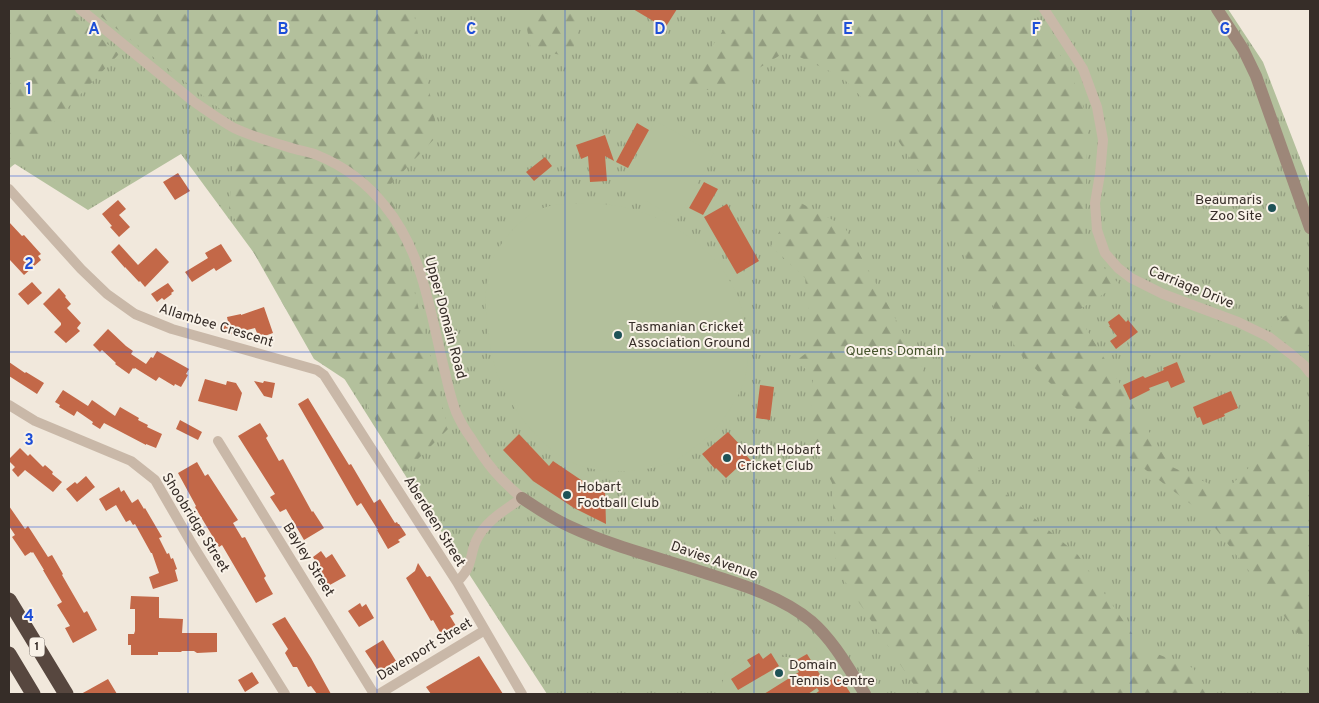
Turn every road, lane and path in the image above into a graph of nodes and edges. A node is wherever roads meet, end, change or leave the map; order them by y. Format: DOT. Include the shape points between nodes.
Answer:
graph roads {
  1 [pos="80,9"];
  2 [pos="1044,9"];
  3 [pos="1217,9"];
  4 [pos="9,189"];
  5 [pos="1310,228"];
  6 [pos="317,370"];
  7 [pos="1310,373"];
  8 [pos="9,405"];
  9 [pos="218,440"];
  10 [pos="522,498"];
  11 [pos="457,582"];
  12 [pos="9,600"];
  13 [pos="485,630"];
  14 [pos="9,654"];
  15 [pos="33,694"];
  16 [pos="66,694"];
  17 [pos="285,694"];
  18 [pos="374,694"];
  19 [pos="379,694"];
  20 [pos="522,694"];
  21 [pos="865,694"];
  1 -- 10 [label="street, Upper Domain Road" via="211,114 234,128 334,163 377,197 399,225 412,251 427,295 456,413 487,464"];
  2 -- 7 [label="street, Carriage Drive" via="1083,68 1097,108 1102,140 1095,203 1097,230 1105,253 1131,278 1269,337"];
  3 -- 5 [label="street" via="1256,76"];
  4 -- 6 [label="street, Allambee Crescent" via="81,270 135,314 172,329"];
  6 -- 11 [label="street, Aberdeen Street" via="329,381"];
  8 -- 17 [label="street, Shoobridge Street" via="35,421 131,461 155,480"];
  9 -- 18 [label="street, Bayley Street"];
  10 -- 11 [label="street" via="486,526 472,549 468,568"];
  10 -- 21 [label="street, Davies Avenue" via="572,528 738,584 799,612 823,633"];
  11 -- 13 [label="street, Aberdeen Street"];
  12 -- 16 [label="highway, 1"];
  13 -- 19 [label="street, Davenport Street"];
  13 -- 20 [label="street, Aberdeen Street"];
  14 -- 15 [label="highway, 1"];
}
